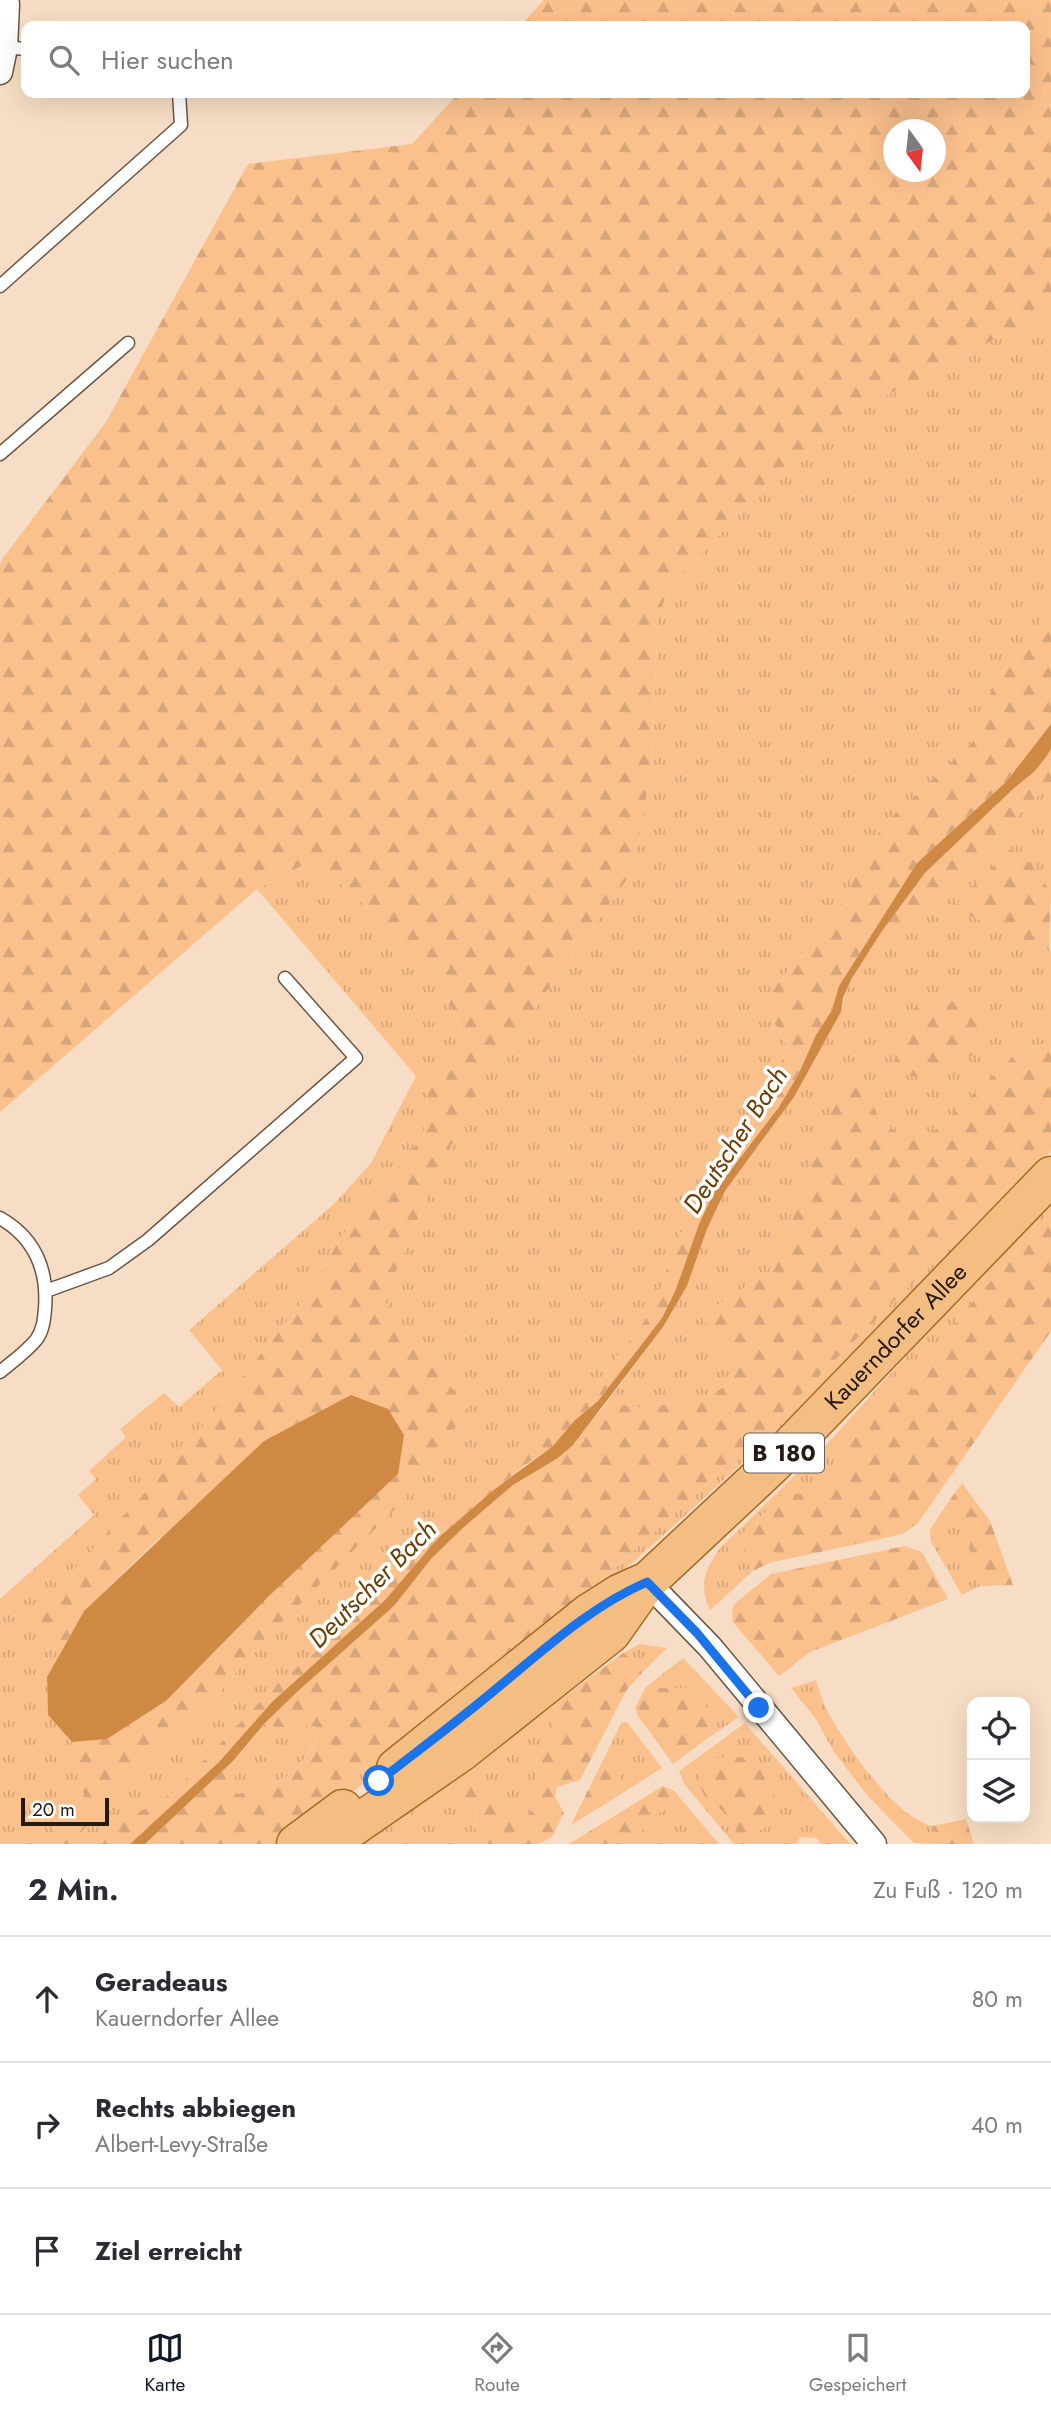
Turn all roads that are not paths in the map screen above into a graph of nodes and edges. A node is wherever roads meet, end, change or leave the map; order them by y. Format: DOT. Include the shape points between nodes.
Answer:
graph roads {
  1 [pos="9,1"];
  2 [pos="8,54"];
  3 [pos="179,98"];
  4 [pos="0,286"];
  5 [pos="128,343"];
  6 [pos="0,454"];
  7 [pos="285,978"];
  8 [pos="1051,1176"];
  9 [pos="0,1219"];
  10 [pos="46,1291"];
  11 [pos="0,1372"];
  12 [pos="647,1582"];
  13 [pos="296,1844"];
  14 [pos="328,1844"];
  15 [pos="874,1844"];
  1 -- 2 [label="street"];
  3 -- 4 [label="lane" via="181,125"];
  5 -- 6 [label="lane"];
  7 -- 10 [label="lane" via="356,1059 148,1240 109,1268"];
  8 -- 12 [label="main road, Kauerndorfer Allee / B 180" via="774,1464"];
  9 -- 10 [label="lane" via="28,1241 43,1268"];
  10 -- 11 [label="lane" via="44,1324 37,1339"];
  12 -- 13 [label="main road, Kauerndorfer Allee / B 180" via="589,1613"];
  12 -- 14 [label="main road, Kauerndorfer Allee / B 180" via="611,1633 592,1649 461,1752"];
  12 -- 15 [label="street" via="710,1647"];
}
